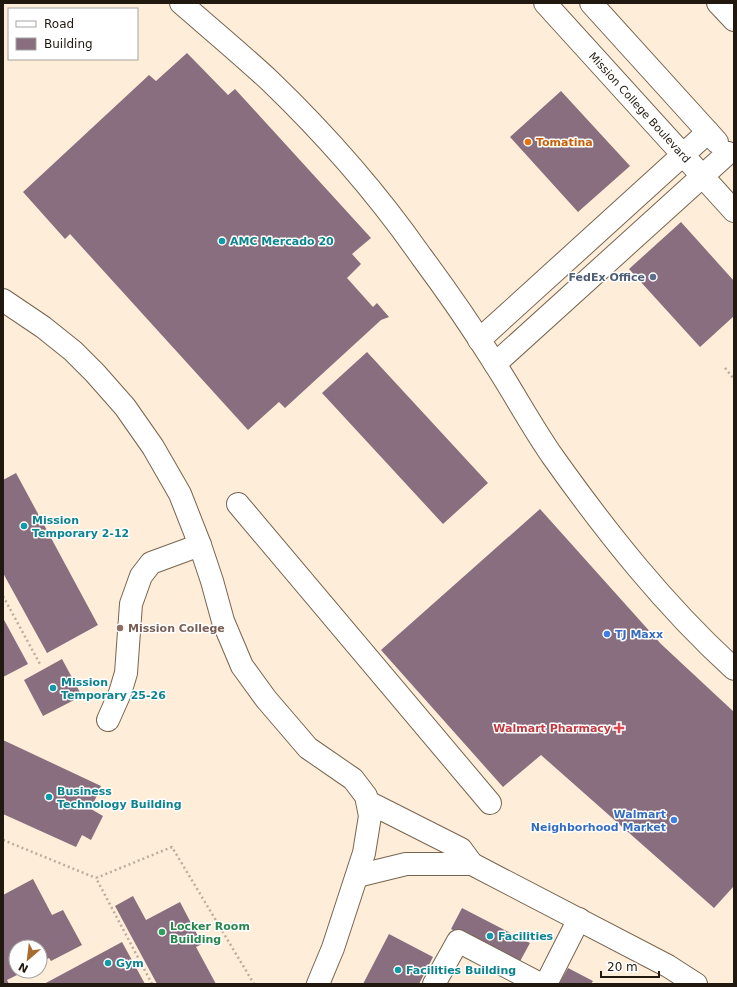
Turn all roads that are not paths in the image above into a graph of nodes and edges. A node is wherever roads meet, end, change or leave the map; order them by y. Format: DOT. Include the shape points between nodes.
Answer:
graph roads {
  1 [pos="181,3"];
  2 [pos="545,3"];
  3 [pos="591,3"];
  4 [pos="718,3"];
  5 [pos="734,20"];
  6 [pos="708,132"];
  7 [pos="683,154"];
  8 [pos="731,157"];
  9 [pos="702,176"];
  10 [pos="734,211"];
  11 [pos="3,300"];
  12 [pos="479,340"];
  13 [pos="496,364"];
  14 [pos="238,504"];
  15 [pos="200,545"];
  16 [pos="734,669"];
  17 [pos="108,720"];
  18 [pos="368,802"];
  19 [pos="490,803"];
  20 [pos="472,864"];
  21 [pos="357,876"];
  22 [pos="579,919"];
  23 [pos="318,984"];
  24 [pos="434,984"];
  25 [pos="540,984"];
  26 [pos="546,984"];
  27 [pos="696,984"];
  1 -- 12 [label="main road" via="269,81 352,168 420,254"];
  2 -- 7 [label="main road, Mission College Boulevard"];
  3 -- 6 [label="main road"];
  4 -- 5 [label="main road"];
  6 -- 7 [label="main road"];
  6 -- 8 [label="main road"];
  7 -- 9 [label="main road, Mission College Boulevard"];
  7 -- 12 [label="main road"];
  8 -- 9 [label="main road"];
  9 -- 10 [label="main road, Mission College Boulevard"];
  9 -- 13 [label="main road"];
  11 -- 15 [label="main road" via="73,351 125,407 180,494"];
  12 -- 13 [label="main road"];
  13 -- 16 [label="main road" via="552,455 616,541 671,606"];
  14 -- 19 [label="main road"];
  15 -- 17 [label="main road" via="151,563 141,576 131,604 126,673"];
  15 -- 18 [label="main road" via="223,621 242,666 308,748 353,778"];
  18 -- 20 [label="main road" via="461,849"];
  18 -- 21 [label="main road" via="370,816"];
  20 -- 21 [label="main road" via="406,864"];
  20 -- 22 [label="main road"];
  21 -- 23 [label="main road"];
  22 -- 26 [label="main road"];
  22 -- 27 [label="main road" via="668,966"];
  24 -- 25 [label="main road" via="458,941"];
}
